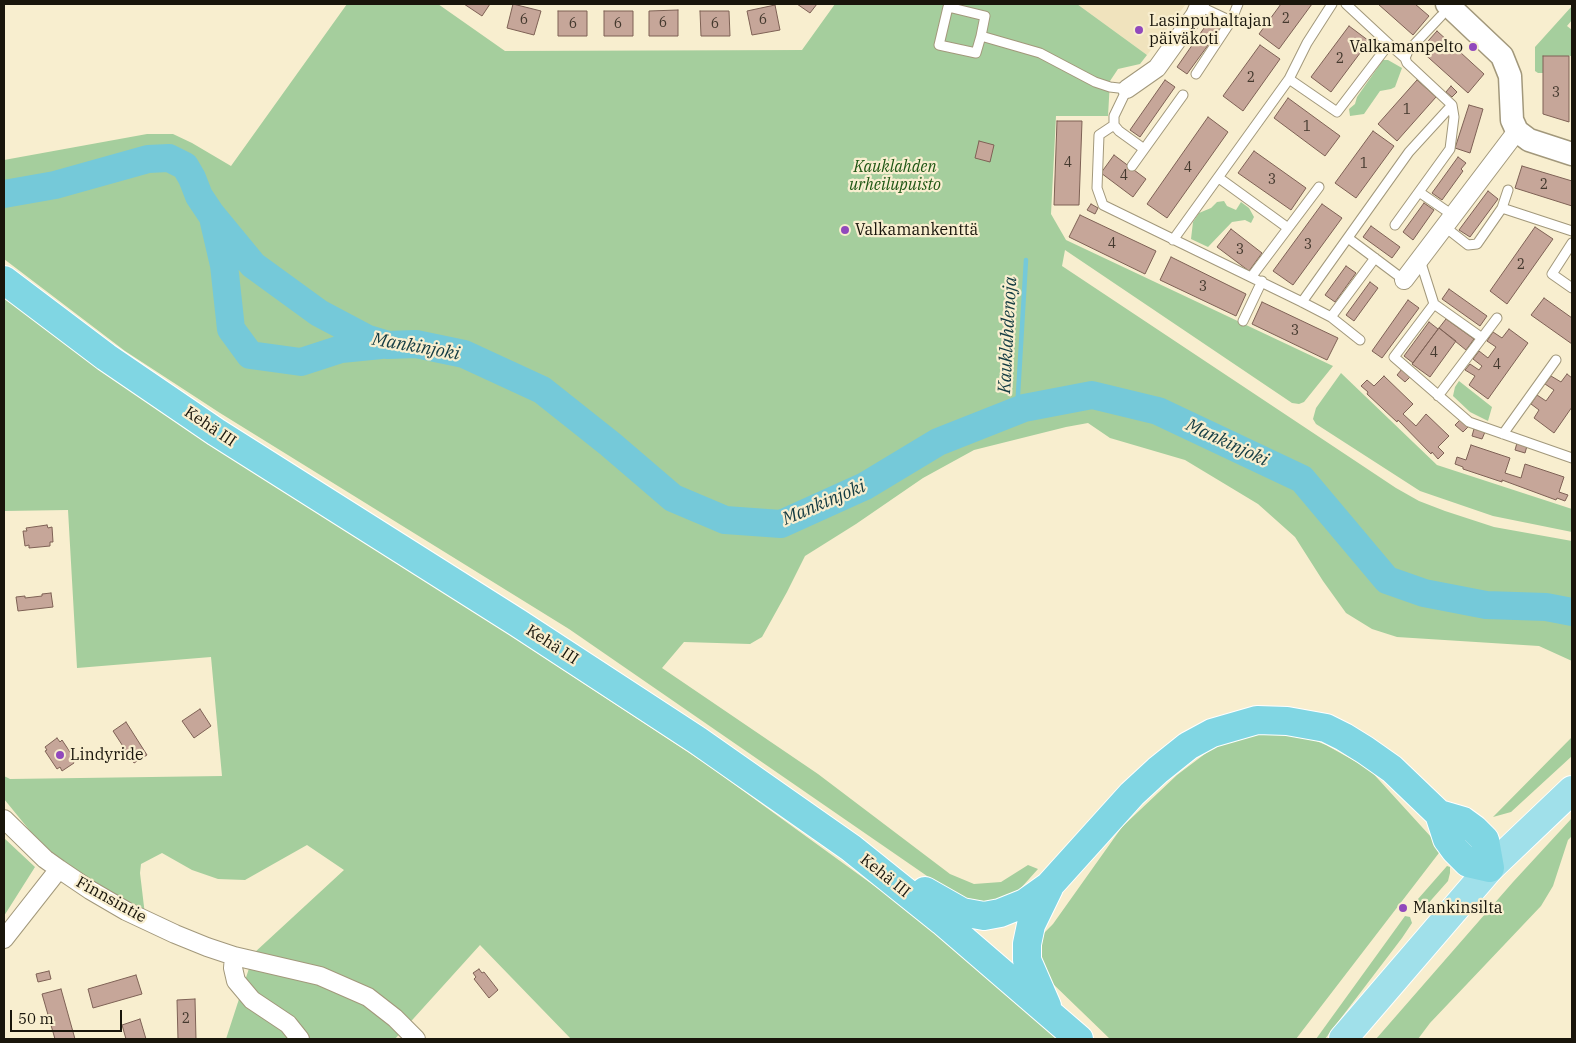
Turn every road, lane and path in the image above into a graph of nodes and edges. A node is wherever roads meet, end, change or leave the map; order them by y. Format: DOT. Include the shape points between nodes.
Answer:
graph roads {
  1 [pos="1238,4"];
  2 [pos="1332,4"];
  3 [pos="1346,4"];
  4 [pos="1200,5"];
  5 [pos="1444,10"];
  6 [pos="1231,21"];
  7 [pos="981,36"];
  8 [pos="1389,44"];
  9 [pos="1405,58"];
  10 [pos="1196,74"];
  11 [pos="1289,79"];
  12 [pos="1127,89"];
  13 [pos="1183,95"];
  14 [pos="1452,105"];
  15 [pos="1114,125"];
  16 [pos="1517,131"];
  17 [pos="1144,149"];
  18 [pos="1572,154"];
  19 [pos="1132,166"];
  20 [pos="1220,178"];
  21 [pos="1319,187"];
  22 [pos="1508,190"];
  23 [pos="1418,192"];
  24 [pos="1502,208"];
  25 [pos="1450,222"];
  26 [pos="1395,225"];
  27 [pos="1288,228"];
  28 [pos="1572,231"];
  29 [pos="1348,238"];
  30 [pos="1173,240"];
  31 [pos="1572,244"];
  32 [pos="1375,258"];
  33 [pos="1420,260"];
  34 [pos="1252,276"];
  35 [pos="4,280"];
  36 [pos="1404,280"];
  37 [pos="1262,281"];
  38 [pos="1572,288"];
  39 [pos="1302,302"];
  40 [pos="1434,304"];
  41 [pos="1331,317"];
  42 [pos="1497,318"];
  43 [pos="1242,321"];
  44 [pos="1482,338"];
  45 [pos="1360,340"];
  46 [pos="1556,360"];
  47 [pos="1438,396"];
  48 [pos="1503,434"];
  49 [pos="1572,458"];
  50 [pos="1572,790"];
  51 [pos="4,819"];
  52 [pos="850,848"];
  53 [pos="1490,868"];
  54 [pos="58,869"];
  55 [pos="1049,886"];
  56 [pos="4,939"];
  57 [pos="234,956"];
  58 [pos="1052,1015"];
  59 [pos="300,1039"];
  60 [pos="416,1039"];
  61 [pos="1079,1039"];
  62 [pos="1342,1039"];
  1 -- 6 [label="lane"];
  2 -- 11 [label="lane"];
  3 -- 8 [label="lane"];
  4 -- 6 [label="lane"];
  4 -- 12 [label="street" via="1157,68"];
  5 -- 9 [label="lane"];
  5 -- 16 [label="street" via="1502,56 1510,76 1512,120"];
  6 -- 10 [label="lane"];
  7 -- 7 [label="lane" via="985,16 948,6 939,44 976,53"];
  7 -- 12 [label="lane" via="1040,52 1095,82"];
  8 -- 9 [label="lane"];
  8 -- 11 [label="lane" via="1337,112"];
  9 -- 14 [label="lane"];
  11 -- 20 [label="lane"];
  12 -- 15 [label="lane" via="1114,116"];
  13 -- 17 [label="lane"];
  14 -- 23 [label="lane" via="1454,117 1450,149"];
  14 -- 29 [label="lane" via="1409,152"];
  15 -- 17 [label="lane"];
  15 -- 30 [label="lane" via="1099,135 1099,198 1103,205"];
  16 -- 18 [label="street" via="1529,140"];
  16 -- 25 [label="street"];
  17 -- 19 [label="lane"];
  20 -- 27 [label="lane"];
  20 -- 30 [label="lane"];
  21 -- 27 [label="lane"];
  22 -- 24 [label="lane"];
  23 -- 25 [label="lane"];
  23 -- 26 [label="lane"];
  24 -- 25 [label="lane" via="1477,244 1468,245"];
  24 -- 28 [label="lane"];
  25 -- 33 [label="street"];
  27 -- 34 [label="lane"];
  29 -- 32 [label="lane"];
  29 -- 39 [label="lane"];
  30 -- 34 [label="lane"];
  31 -- 38 [label="lane" via="1552,274"];
  32 -- 36 [label="lane"];
  32 -- 41 [label="lane"];
  33 -- 36 [label="street"];
  33 -- 40 [label="lane"];
  34 -- 37 [label="lane"];
  35 -- 52 [label="highway, Kehä III" via="106,357 216,432 672,724"];
  37 -- 39 [label="lane"];
  37 -- 43 [label="lane"];
  39 -- 41 [label="lane"];
  40 -- 44 [label="lane"];
  40 -- 47 [label="lane" via="1394,357"];
  41 -- 45 [label="lane"];
  42 -- 44 [label="lane"];
  44 -- 47 [label="lane"];
  46 -- 48 [label="lane"];
  47 -- 48 [label="lane" via="1469,422"];
  48 -- 49 [label="lane"];
  50 -- 53 [label="main road"];
  51 -- 54 [label="street, Finnsintie"];
  52 -- 55 [label="highway" via="962,912 984,916 1000,913 1025,903"];
  52 -- 58 [label="highway, Kehä III"];
  53 -- 55 [label="highway" via="1468,863 1447,839 1439,814 1392,770 1344,737 1306,723 1258,720 1212,733 1188,746 1132,794"];
  53 -- 62 [label="main road"];
  54 -- 56 [label="street"];
  54 -- 57 [label="street, Finnsintie" via="126,911"];
  55 -- 58 [label="highway" via="1031,925 1027,960"];
  57 -- 59 [label="street" via="236,981 252,1000 288,1024"];
  57 -- 60 [label="street, Finnsintie" via="320,976 368,997 396,1018"];
  58 -- 61 [label="highway, Kehä III"];
}
